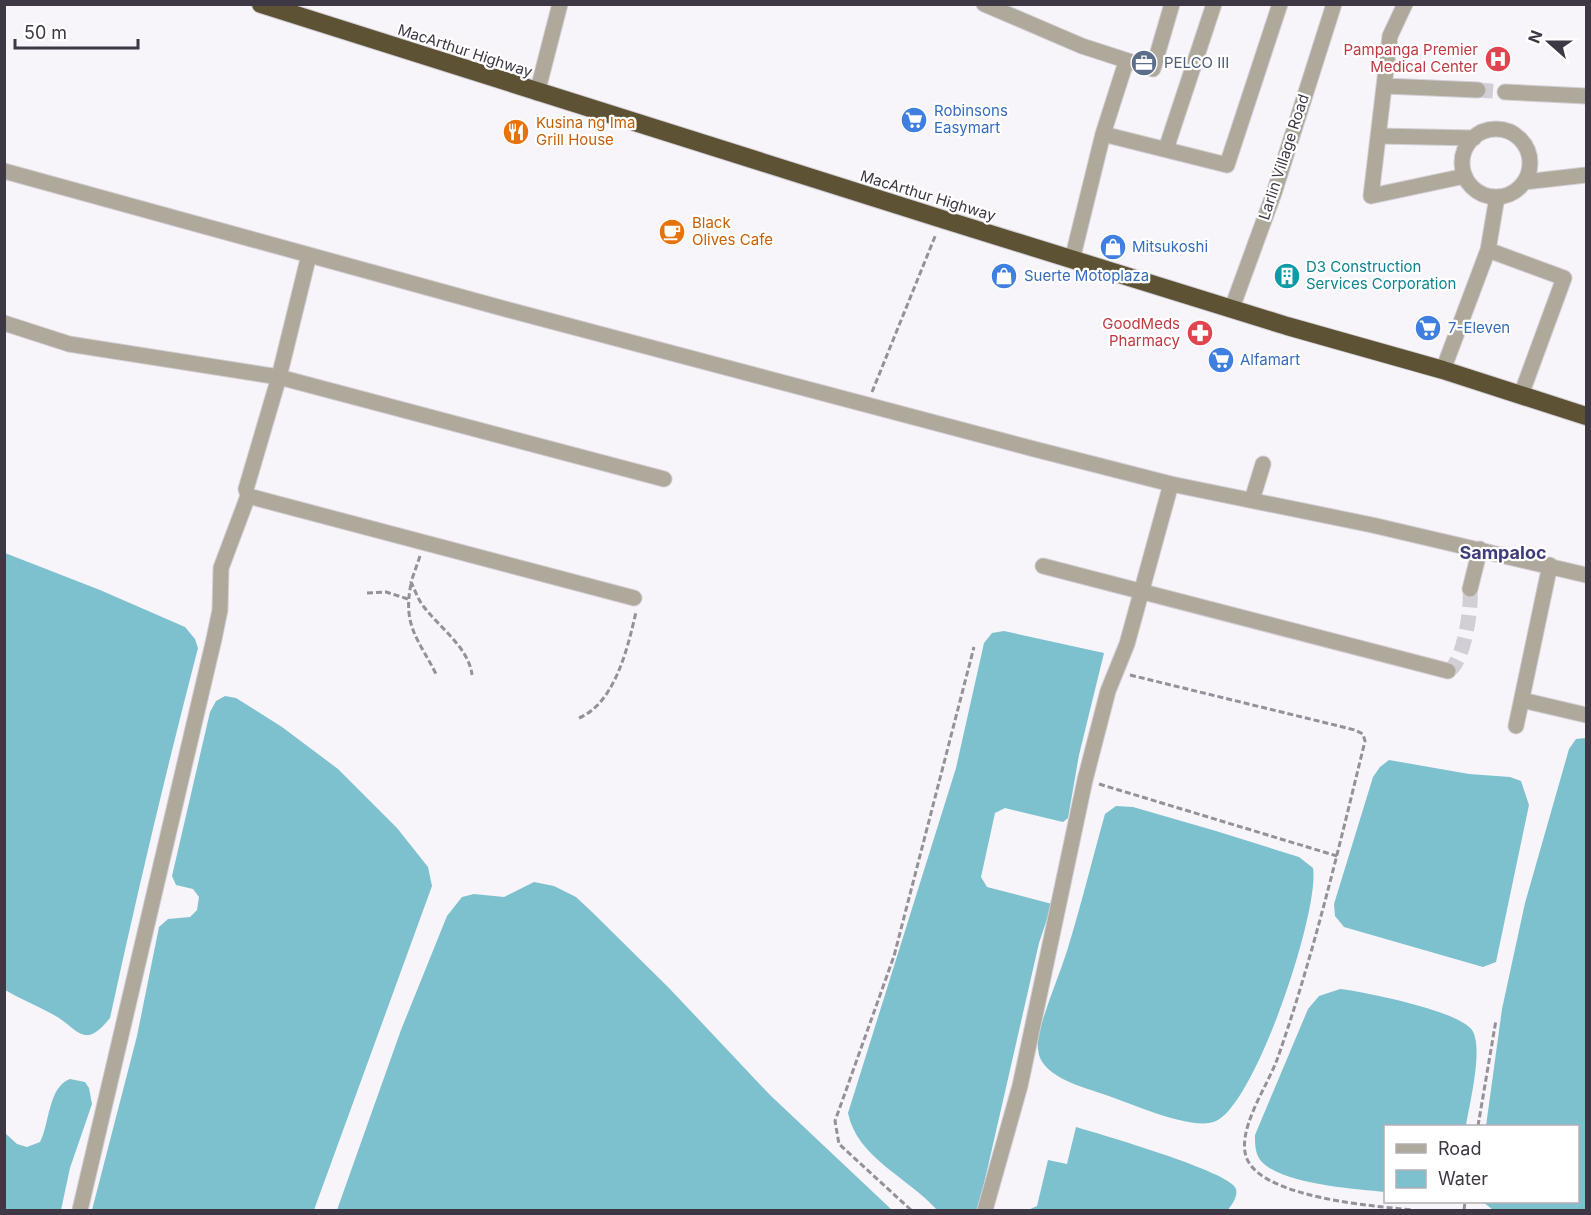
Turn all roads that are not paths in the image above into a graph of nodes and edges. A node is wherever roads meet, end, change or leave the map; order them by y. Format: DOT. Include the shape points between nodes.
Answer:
graph roads {
  1 [pos="261,4"];
  2 [pos="560,4"];
  3 [pos="984,4"];
  4 [pos="1172,4"];
  5 [pos="1214,4"];
  6 [pos="1281,4"];
  7 [pos="1334,4"];
  8 [pos="1405,4"];
  9 [pos="282,8"];
  10 [pos="307,11"];
  11 [pos="1126,62"];
  12 [pos="1385,86"];
  13 [pos="1478,90"];
  14 [pos="1505,92"];
  15 [pos="537,93"];
  16 [pos="1587,96"];
  17 [pos="1103,134"];
  18 [pos="1378,136"];
  19 [pos="1474,138"];
  20 [pos="1166,149"];
  21 [pos="4,171"];
  22 [pos="1584,172"];
  23 [pos="1465,176"];
  24 [pos="1524,182"];
  25 [pos="1497,197"];
  26 [pos="1488,250"];
  27 [pos="309,255"];
  28 [pos="1072,260"];
  29 [pos="1232,308"];
  30 [pos="4,323"];
  31 [pos="1443,370"];
  32 [pos="279,377"];
  33 [pos="1521,395"];
  34 [pos="1587,416"];
  35 [pos="1263,464"];
  36 [pos="664,479"];
  37 [pos="1172,484"];
  38 [pos="248,496"];
  39 [pos="1252,500"];
  40 [pos="1480,549"];
  41 [pos="1550,565"];
  42 [pos="1043,566"];
  43 [pos="1587,575"];
  44 [pos="1470,589"];
  45 [pos="1141,592"];
  46 [pos="634,598"];
  47 [pos="1446,671"];
  48 [pos="1522,700"];
  49 [pos="1587,715"];
  50 [pos="1516,726"];
  51 [pos="80,1210"];
  52 [pos="985,1210"];
  1 -- 9 [label="highway, MacArthur Highway"];
  2 -- 15 [label="street"];
  3 -- 11 [label="street"];
  4 -- 11 [label="street" via="1153,69"];
  5 -- 20 [label="street"];
  6 -- 20 [label="street" via="1227,165"];
  7 -- 29 [label="street, Larlin Village Road" via="1274,193"];
  8 -- 12 [label="street" via="1390,36"];
  9 -- 10 [label="highway, MacArthur Highway"];
  10 -- 15 [label="highway, MacArthur Highway"];
  11 -- 17 [label="street"];
  12 -- 13 [label="street"];
  12 -- 18 [label="street"];
  14 -- 16 [label="street"];
  15 -- 28 [label="highway, MacArthur Highway"];
  17 -- 20 [label="street"];
  17 -- 28 [label="street"];
  18 -- 19 [label="street"];
  18 -- 23 [label="street" via="1371,196"];
  19 -- 23 [label="street" via="1462,160"];
  19 -- 24 [label="street" via="1496,130 1518,138 1528,151"];
  21 -- 27 [label="street"];
  22 -- 24 [label="street"];
  23 -- 25 [label="street" via="1474,190"];
  24 -- 25 [label="street" via="1512,193"];
  25 -- 26 [label="street"];
  26 -- 31 [label="street"];
  26 -- 33 [label="street" via="1564,278"];
  27 -- 32 [label="street"];
  27 -- 37 [label="street"];
  28 -- 29 [label="highway, MacArthur Highway"];
  29 -- 31 [label="highway, MacArthur Highway"];
  30 -- 32 [label="street" via="69,344"];
  31 -- 33 [label="highway, MacArthur Highway"];
  32 -- 36 [label="street"];
  32 -- 38 [label="street" via="251,469"];
  33 -- 34 [label="highway, MacArthur Highway"];
  35 -- 39 [label="street"];
  37 -- 39 [label="street"];
  37 -- 45 [label="street"];
  38 -- 46 [label="street"];
  38 -- 51 [label="street" via="221,567 220,610 214,639"];
  39 -- 40 [label="street"];
  40 -- 41 [label="street"];
  40 -- 44 [label="street"];
  41 -- 43 [label="street"];
  41 -- 48 [label="street"];
  42 -- 45 [label="street"];
  45 -- 47 [label="street"];
  45 -- 52 [label="street" via="1108,691 1085,780 1020,1086"];
  48 -- 49 [label="street"];
  48 -- 50 [label="street"];
}
